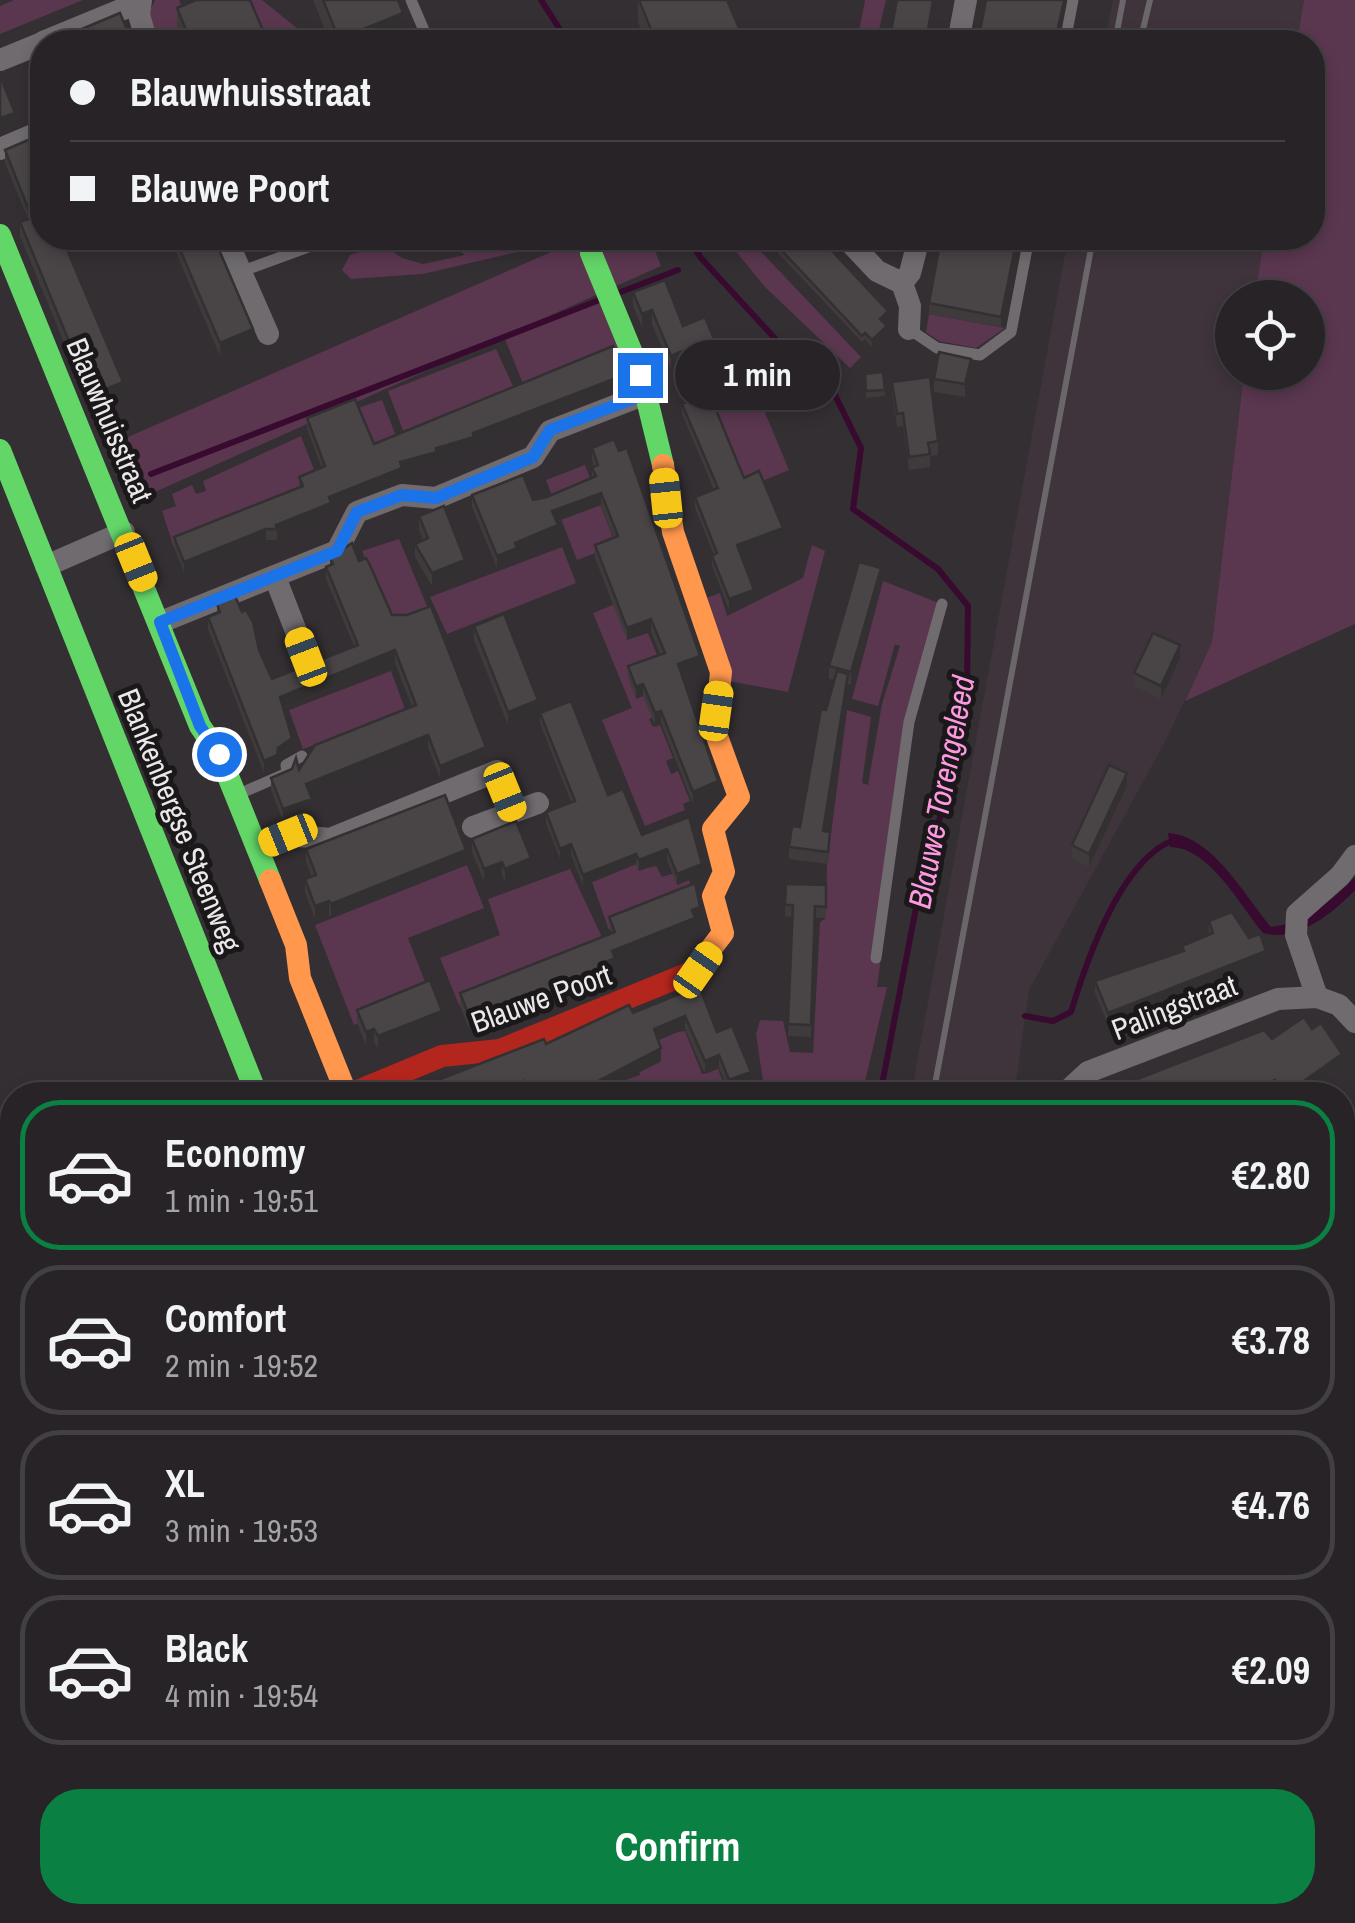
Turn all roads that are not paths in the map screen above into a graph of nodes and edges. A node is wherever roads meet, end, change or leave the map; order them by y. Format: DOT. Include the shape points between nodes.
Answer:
graph roads {
  1 [pos="411,0"];
  2 [pos="966,0"];
  3 [pos="1073,0"];
  4 [pos="141,1"];
  5 [pos="73,30"];
  6 [pos="143,30"];
  7 [pos="424,30"];
  8 [pos="960,30"];
  9 [pos="1067,30"];
  10 [pos="30,48"];
  11 [pos="0,60"];
  12 [pos="30,136"];
  13 [pos="0,149"];
  14 [pos="0,235"];
  15 [pos="231,250"];
  16 [pos="300,250"];
  17 [pos="857,250"];
  18 [pos="916,250"];
  19 [pos="1027,250"];
  20 [pos="591,253"];
  21 [pos="240,272"];
  22 [pos="902,283"];
  23 [pos="909,330"];
  24 [pos="268,334"];
  25 [pos="643,395"];
  26 [pos="0,450"];
  27 [pos="124,532"];
  28 [pos="46,566"];
  29 [pos="276,577"];
  30 [pos="942,604"];
  31 [pos="160,622"];
  32 [pos="306,657"];
  33 [pos="302,756"];
  34 [pos="236,796"];
  35 [pos="538,803"];
  36 [pos="513,812"];
  37 [pos="473,827"];
  38 [pos="257,848"];
  39 [pos="1355,856"];
  40 [pos="876,958"];
  41 [pos="1317,996"];
  42 [pos="1355,1022"];
  43 [pos="252,1082"];
  44 [pos="342,1082"];
  45 [pos="379,1082"];
  46 [pos="1077,1082"];
  1 -- 7 [label="lane"];
  2 -- 8 [label="street"];
  3 -- 9 [label="lane"];
  4 -- 5 [label="street"];
  4 -- 6 [label="street"];
  10 -- 11 [label="street"];
  12 -- 13 [label="street"];
  14 -- 27 [label="street, Blauwhuisstraat"];
  15 -- 21 [label="street"];
  16 -- 21 [label="lane"];
  17 -- 22 [label="street" via="877,271"];
  18 -- 22 [label="street"];
  19 -- 23 [label="lane" via="1011,332 980,355 936,348"];
  20 -- 25 [label="street"];
  21 -- 24 [label="street"];
  22 -- 23 [label="street"];
  25 -- 29 [label="street" via="550,430 533,457 436,498 402,495 357,512 337,551"];
  25 -- 45 [label="street, Blauwe Poort" via="662,458 673,532 721,672 714,731 739,796 713,829 724,872 713,896 723,933 698,970 500,1050 442,1056"];
  26 -- 28 [label="street, Blankenbergse Steenweg"];
  27 -- 28 [label="street"];
  27 -- 31 [label="street, Blauwhuisstraat"];
  28 -- 43 [label="street, Blankenbergse Steenweg"];
  29 -- 31 [label="street"];
  29 -- 32 [label="street"];
  30 -- 40 [label="lane" via="909,722"];
  31 -- 34 [label="street, Blauwhuisstraat"];
  33 -- 34 [label="lane" via="286,765 287,773"];
  34 -- 38 [label="street, Blauwhuisstraat"];
  35 -- 36 [label="street"];
  36 -- 37 [label="street"];
  36 -- 38 [label="street" via="497,772 330,839 288,835"];
  38 -- 44 [label="street, Blauwhuisstraat"];
  39 -- 41 [label="street" via="1297,914 1296,935"];
  41 -- 42 [label="street" via="1339,1004"];
  41 -- 46 [label="street, Palingstraat" via="1278,999 1088,1072"];
}
